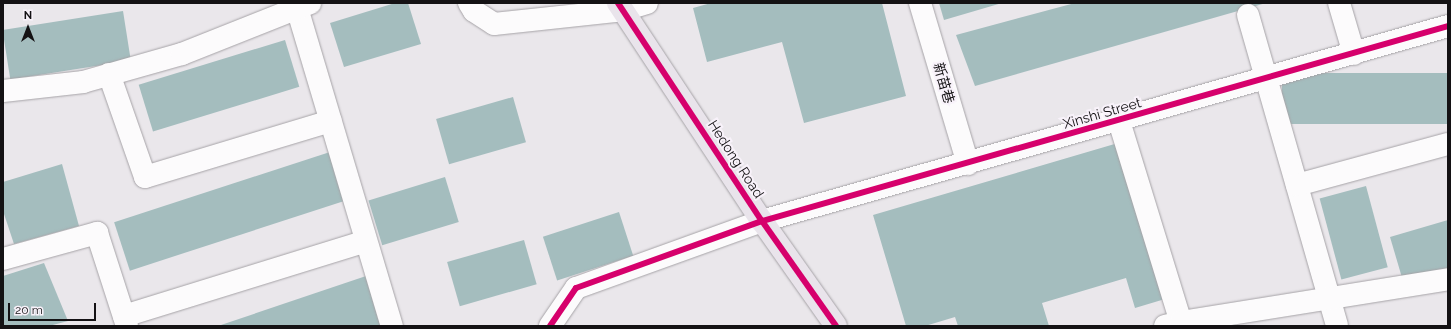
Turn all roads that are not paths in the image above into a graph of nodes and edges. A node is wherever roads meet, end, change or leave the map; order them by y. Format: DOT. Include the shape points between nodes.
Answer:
graph roads {
  1 [pos="469,3"];
  2 [pos="647,3"];
  3 [pos="920,3"];
  4 [pos="1339,3"];
  5 [pos="304,6"];
  6 [pos="621,6"];
  7 [pos="1248,15"];
  8 [pos="1448,26"];
  9 [pos="1354,54"];
  10 [pos="109,74"];
  11 [pos="1267,79"];
  12 [pos="3,91"];
  13 [pos="331,121"];
  14 [pos="1119,121"];
  15 [pos="1448,144"];
  16 [pos="968,164"];
  17 [pos="1297,185"];
  18 [pos="762,221"];
  19 [pos="366,241"];
  20 [pos="3,259"];
  21 [pos="1448,279"];
  22 [pos="1329,298"];
  23 [pos="126,321"];
  24 [pos="1173,324"];
  25 [pos="392,326"];
  26 [pos="550,326"];
  27 [pos="836,326"];
  28 [pos="1337,326"];
  1 -- 6 [label="street" via="474,11 494,24"];
  2 -- 6 [label="street"];
  3 -- 16 [label="street, 新苗巷"];
  4 -- 9 [label="street"];
  5 -- 10 [label="street" via="182,54"];
  5 -- 13 [label="street"];
  6 -- 18 [label="main road, Hedong Road"];
  7 -- 11 [label="street"];
  8 -- 9 [label="street, Xinshi Street"];
  9 -- 11 [label="street, Xinshi Street"];
  10 -- 12 [label="street" via="83,82"];
  10 -- 13 [label="street" via="145,177"];
  11 -- 14 [label="street, Xinshi Street"];
  11 -- 17 [label="street"];
  13 -- 19 [label="street"];
  14 -- 16 [label="street, Xinshi Street"];
  14 -- 24 [label="street"];
  15 -- 17 [label="street"];
  16 -- 18 [label="street, Xinshi Street"];
  17 -- 22 [label="street"];
  18 -- 26 [label="street, Xinshi Street" via="576,288"];
  18 -- 27 [label="main road, Hedong Road"];
  19 -- 23 [label="street"];
  19 -- 25 [label="street"];
  20 -- 23 [label="street" via="97,234"];
  21 -- 22 [label="street"];
  22 -- 24 [label="street"];
  22 -- 28 [label="street"];
}
